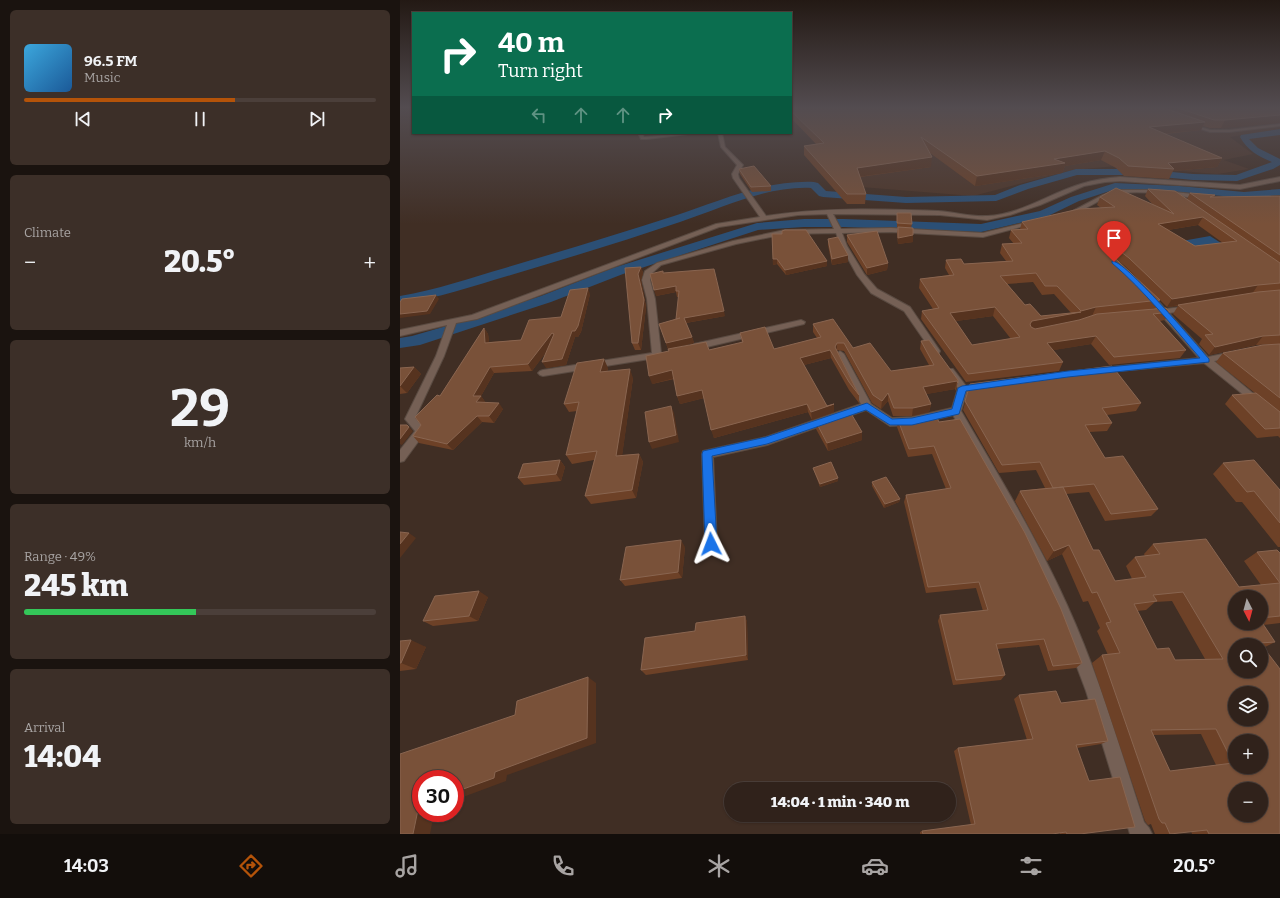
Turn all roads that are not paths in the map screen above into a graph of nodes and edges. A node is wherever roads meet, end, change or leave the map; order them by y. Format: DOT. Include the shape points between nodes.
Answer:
graph roads {
  1 [pos="724,146"];
  2 [pos="1280,179"];
  3 [pos="1163,182"];
  4 [pos="1171,194"];
  5 [pos="1212,198"];
  6 [pos="1184,202"];
  7 [pos="829,212"];
  8 [pos="1064,216"];
  9 [pos="764,218"];
  10 [pos="1043,220"];
  11 [pos="837,227"];
  12 [pos="1139,286"];
  13 [pos="1193,307"];
  14 [pos="1164,312"];
  15 [pos="1150,314"];
  16 [pos="452,322"];
  17 [pos="801,322"];
  18 [pos="400,334"];
  19 [pos="688,349"];
  20 [pos="1242,352"];
  21 [pos="840,354"];
  22 [pos="1206,360"];
  23 [pos="1090,372"];
  24 [pos="543,373"];
  25 [pos="867,406"];
  26 [pos="1268,410"];
  27 [pos="956,411"];
  28 [pos="404,448"];
  29 [pos="400,458"];
  30 [pos="711,544"];
  31 [pos="1143,834"];
  1 -- 9 [label="street" via="726,153 740,165 735,174 736,178"];
  2 -- 3 [label="street" via="1240,187"];
  3 -- 4 [label="street"];
  3 -- 7 [label="street" via="1105,180 1082,185 1008,214 986,218 940,213"];
  4 -- 5 [label="street"];
  4 -- 6 [label="street"];
  4 -- 8 [label="street" via="1125,191 1111,193 1083,209"];
  7 -- 9 [label="street" via="798,212"];
  7 -- 11 [label="street"];
  9 -- 16 [label="street" via="718,225 480,314"];
  10 -- 11 [label="street" via="983,235"];
  11 -- 24 [label="street" via="785,232 735,242 659,264 648,273 646,280 661,355"];
  11 -- 27 [label="street" via="860,275 874,291 907,309 943,361 966,388"];
  12 -- 14 [label="street"];
  13 -- 14 [label="street"];
  14 -- 15 [label="street"];
  14 -- 22 [label="street"];
  16 -- 18 [label="street"];
  16 -- 28 [label="street" via="440,356 410,419 421,431"];
  17 -- 19 [label="street"];
  20 -- 22 [label="street"];
  21 -- 25 [label="street"];
  22 -- 23 [label="street"];
  22 -- 26 [label="street"];
  25 -- 27 [label="street" via="890,422 912,421"];
  25 -- 30 [label="street" via="767,441 707,454"];
  27 -- 31 [label="street" via="1020,525 1063,611 1092,688 1137,828"];
  28 -- 29 [label="street"];
}
